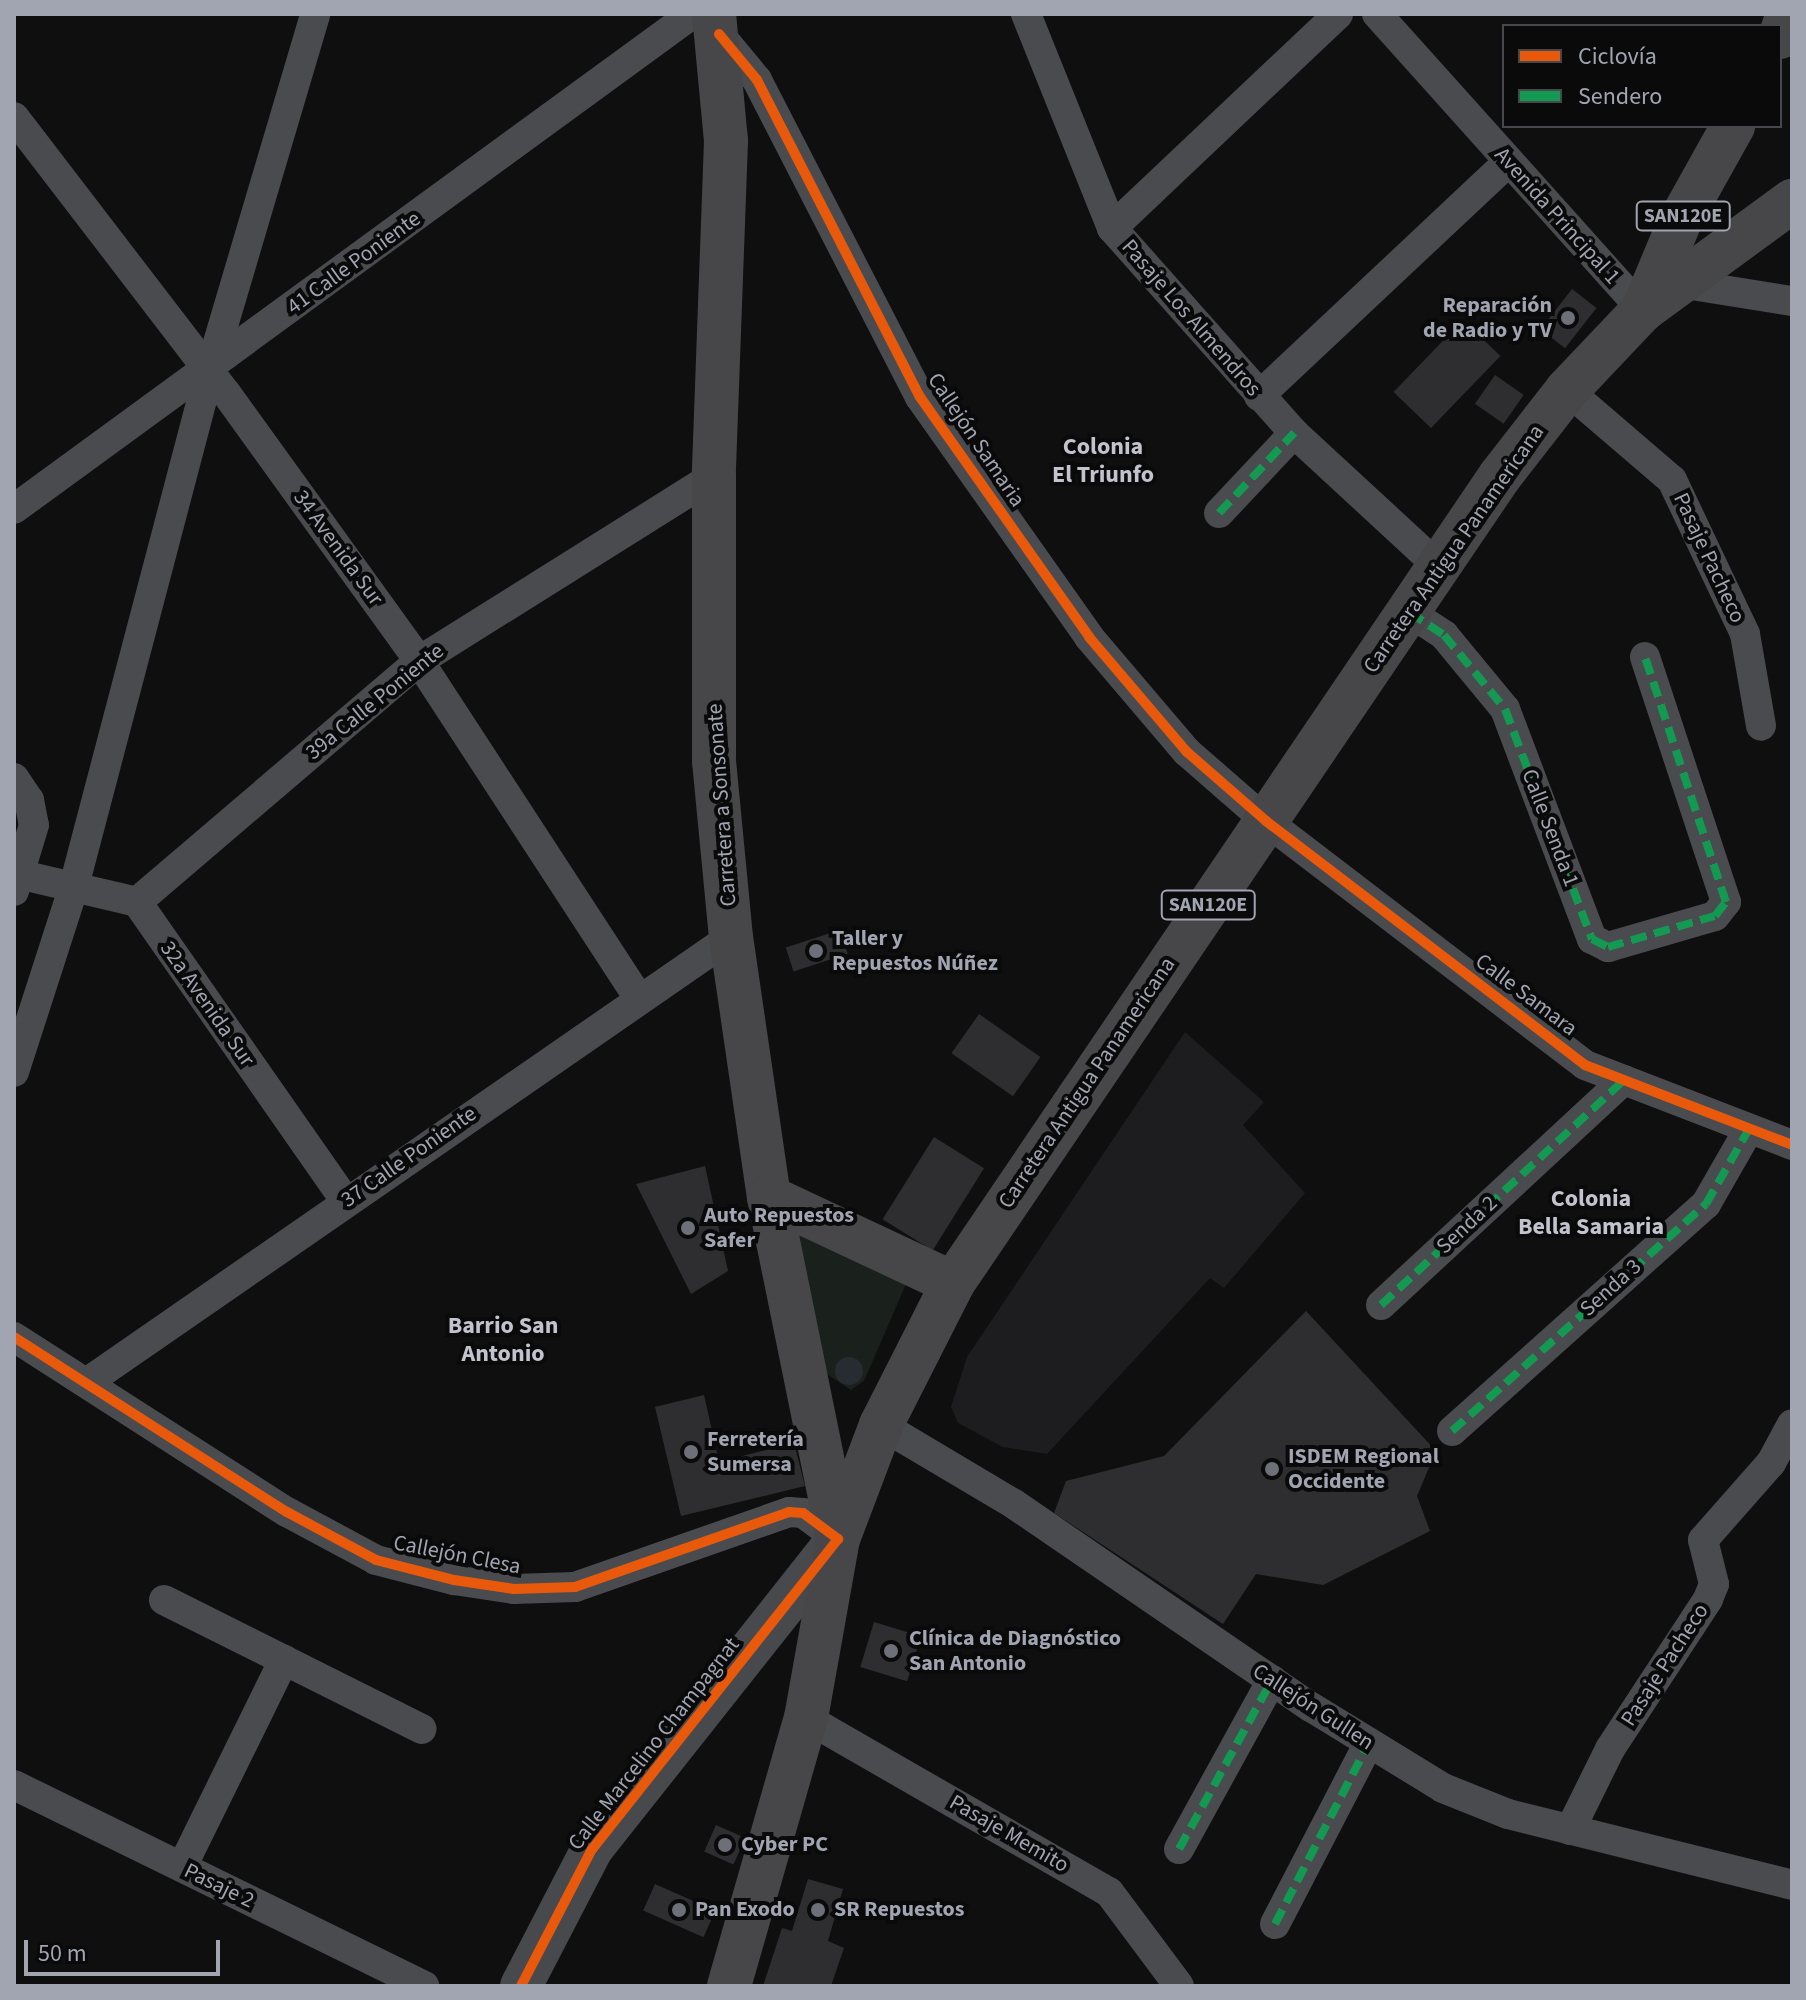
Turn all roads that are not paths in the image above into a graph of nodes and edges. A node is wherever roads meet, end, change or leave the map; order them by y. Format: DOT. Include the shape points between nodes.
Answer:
graph roads {
  1 [pos="315,14"];
  2 [pos="1026,14"];
  3 [pos="1338,14"];
  4 [pos="1377,14"];
  5 [pos="708,21"];
  6 [pos="14,117"];
  7 [pos="1732,128"];
  8 [pos="1507,163"];
  9 [pos="1792,201"];
  10 [pos="1112,228"];
  11 [pos="1679,283"];
  12 [pos="1792,301"];
  13 [pos="1643,310"];
  14 [pos="209,373"];
  15 [pos="1567,390"];
  16 [pos="1259,396"];
  17 [pos="1294,433"];
  18 [pos="714,476"];
  19 [pos="14,509"];
  20 [pos="1219,513"];
  21 [pos="1438,566"];
  22 [pos="1409,612"];
  23 [pos="1645,657"];
  24 [pos="419,661"];
  25 [pos="1761,726"];
  26 [pos="14,778"];
  27 [pos="1266,821"];
  28 [pos="18,883"];
  29 [pos="74,886"];
  30 [pos="137,902"];
  31 [pos="731,937"];
  32 [pos="637,996"];
  33 [pos="14,1072"];
  34 [pos="1624,1080"];
  35 [pos="1749,1129"];
  36 [pos="1792,1145"];
  37 [pos="769,1197"];
  38 [pos="346,1202"];
  39 [pos="953,1283"];
  40 [pos="1381,1305"];
  41 [pos="14,1337"];
  42 [pos="89,1381"];
  43 [pos="1792,1424"];
  44 [pos="881,1425"];
  45 [pos="1452,1431"];
  46 [pos="838,1539"];
  47 [pos="164,1600"];
  48 [pos="284,1660"];
  49 [pos="1272,1680"];
  50 [pos="806,1718"];
  51 [pos="422,1729"];
  52 [pos="1369,1743"];
  53 [pos="14,1785"];
  54 [pos="1570,1830"];
  55 [pos="1179,1849"];
  56 [pos="182,1867"];
  57 [pos="1792,1885"];
  58 [pos="1275,1924"];
  59 [pos="424,1986"];
  60 [pos="521,1986"];
  61 [pos="729,1986"];
  62 [pos="1179,1986"];
  1 -- 14 [label="street"];
  2 -- 10 [label="street, Pasaje Los Almendros"];
  3 -- 10 [label="street"];
  4 -- 8 [label="street, Avenida Principal 1"];
  5 -- 14 [label="street, 41 Calle Poniente"];
  5 -- 18 [label="main road, Carretera a Sonsonate" via="726,141"];
  5 -- 27 [label="street, Callejón Samaria" via="757,80 920,397 1089,637 1187,752"];
  6 -- 14 [label="street, 34 Avenida Sur"];
  7 -- 13 [label="main road, Carretera Antigua Panamericana / SAN120E" via="1680,221"];
  8 -- 13 [label="street, Avenida Principal 1"];
  8 -- 16 [label="street"];
  9 -- 11 [label="main road, Carretera Antigua Panamericana / SAN120E"];
  10 -- 16 [label="street, Pasaje Los Almendros"];
  11 -- 12 [label="street"];
  11 -- 13 [label="main road, Carretera Antigua Panamericana / SAN120E"];
  13 -- 15 [label="main road, Carretera Antigua Panamericana / SAN120E"];
  14 -- 19 [label="street, 41 Calle Poniente"];
  14 -- 24 [label="street, 34 Avenida Sur"];
  14 -- 29 [label="street"];
  15 -- 21 [label="main road, Carretera Antigua Panamericana / SAN120E"];
  15 -- 25 [label="street, Pasaje Pacheco" via="1672,480 1745,634"];
  16 -- 17 [label="street, Pasaje Los Almendros"];
  17 -- 20 [label="street"];
  17 -- 21 [label="street, Pasaje Los Almendros"];
  18 -- 24 [label="street, 39a Calle Poniente"];
  18 -- 31 [label="main road, Carretera a Sonsonate" via="714,761"];
  21 -- 22 [label="main road, Carretera Antigua Panamericana / SAN120E"];
  22 -- 23 [label="street, Calle Senda 1" via="1444,635 1505,709 1592,939 1608,947 1715,916 1726,902"];
  22 -- 27 [label="main road, Carretera Antigua Panamericana / SAN120E"];
  24 -- 30 [label="street, 39a Calle Poniente"];
  24 -- 32 [label="street, 34 Avenida Sur"];
  26 -- 28 [label="street" via="33,812"];
  27 -- 34 [label="street, Calle Samara" via="1585,1065"];
  27 -- 39 [label="main road, Carretera Antigua Panamericana / SAN120E"];
  28 -- 29 [label="street"];
  29 -- 30 [label="street"];
  29 -- 33 [label="street"];
  30 -- 38 [label="street, 32a Avenida Sur"];
  31 -- 32 [label="street, 37 Calle Poniente"];
  31 -- 37 [label="main road, Carretera a Sonsonate"];
  32 -- 38 [label="street, 37 Calle Poniente"];
  34 -- 35 [label="street, Calle Samara"];
  34 -- 40 [label="street, Senda 2"];
  35 -- 36 [label="street, Calle Samara"];
  35 -- 45 [label="street, Senda 3" via="1706,1204"];
  37 -- 39 [label="main road"];
  37 -- 46 [label="main road, Carretera a Sonsonate"];
  38 -- 42 [label="street, 37 Calle Poniente"];
  39 -- 44 [label="main road, Carretera Antigua Panamericana / SAN120E"];
  41 -- 42 [label="street, Callejón Clesa"];
  42 -- 46 [label="street, Callejón Clesa" via="287,1512 376,1560 454,1580 514,1589 575,1587 789,1512 803,1513"];
  43 -- 54 [label="street, Pasaje Pacheco" via="1771,1463 1703,1540 1714,1584 1708,1599 1610,1749"];
  44 -- 46 [label="main road, Carretera Antigua Panamericana / SAN120E"];
  44 -- 49 [label="street, Callejón Gullen" via="1014,1504"];
  46 -- 50 [label="main road"];
  46 -- 60 [label="street, Calle Marcelino Champagnat" via="592,1849"];
  47 -- 48 [label="street"];
  48 -- 51 [label="street"];
  48 -- 56 [label="street"];
  49 -- 52 [label="street, Callejón Gullen"];
  49 -- 55 [label="street"];
  50 -- 61 [label="main road"];
  50 -- 62 [label="street, Pasaje Memito" via="1109,1892"];
  52 -- 54 [label="street, Callejón Gullen" via="1475,1803"];
  52 -- 58 [label="street"];
  53 -- 56 [label="street, Pasaje 2"];
  54 -- 57 [label="street, Callejón Gullen"];
  56 -- 59 [label="street, Pasaje 2"];
}
